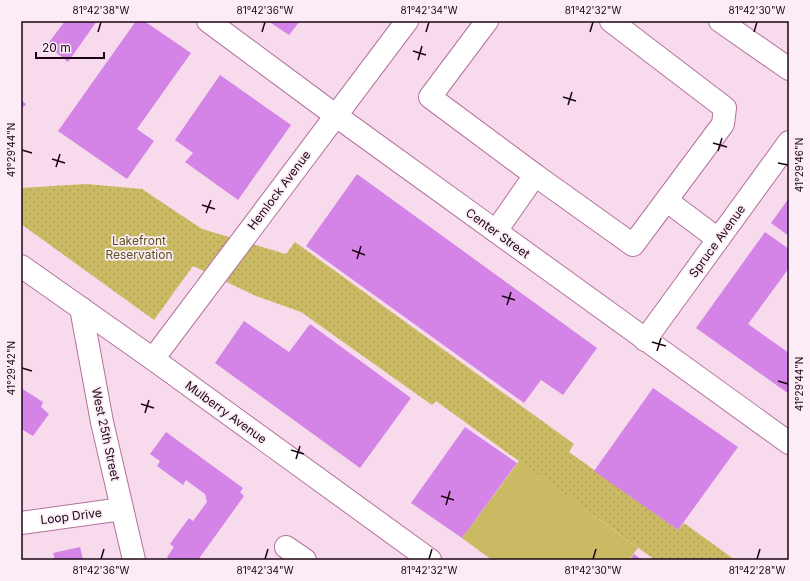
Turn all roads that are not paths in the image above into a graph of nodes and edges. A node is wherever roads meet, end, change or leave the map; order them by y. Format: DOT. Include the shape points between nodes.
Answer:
graph roads {
  1 [pos="208,21"];
  2 [pos="407,21"];
  3 [pos="488,21"];
  4 [pos="611,21"];
  5 [pos="720,21"];
  6 [pos="789,69"];
  7 [pos="335,115"];
  8 [pos="789,142"];
  9 [pos="535,175"];
  10 [pos="666,201"];
  11 [pos="496,231"];
  12 [pos="718,239"];
  13 [pos="21,266"];
  14 [pos="81,308"];
  15 [pos="645,340"];
  16 [pos="153,359"];
  17 [pos="789,443"];
  18 [pos="122,509"];
  19 [pos="21,523"];
  20 [pos="286,547"];
  21 [pos="134,560"];
  22 [pos="305,560"];
  23 [pos="430,560"];
  1 -- 7 [label="street, Center Street"];
  2 -- 7 [label="street, Hemlock Avenue"];
  3 -- 9 [label="street" via="430,98"];
  4 -- 10 [label="street" via="725,108 723,124"];
  5 -- 6 [label="street"];
  7 -- 11 [label="street, Center Street"];
  7 -- 16 [label="street, Hemlock Avenue"];
  8 -- 12 [label="street, Spruce Avenue"];
  9 -- 10 [label="street" via="633,245"];
  9 -- 11 [label="street"];
  10 -- 12 [label="street"];
  11 -- 15 [label="street, Center Street"];
  12 -- 15 [label="street, Spruce Avenue"];
  13 -- 14 [label="street, Mulberry Avenue"];
  14 -- 16 [label="street, Mulberry Avenue"];
  14 -- 18 [label="street, West 25th Street" via="102,422"];
  15 -- 17 [label="street, Center Street"];
  16 -- 23 [label="street, Mulberry Avenue"];
  18 -- 19 [label="street, Loop Drive"];
  18 -- 21 [label="street, West 25th Street"];
  20 -- 22 [label="street"];
}
